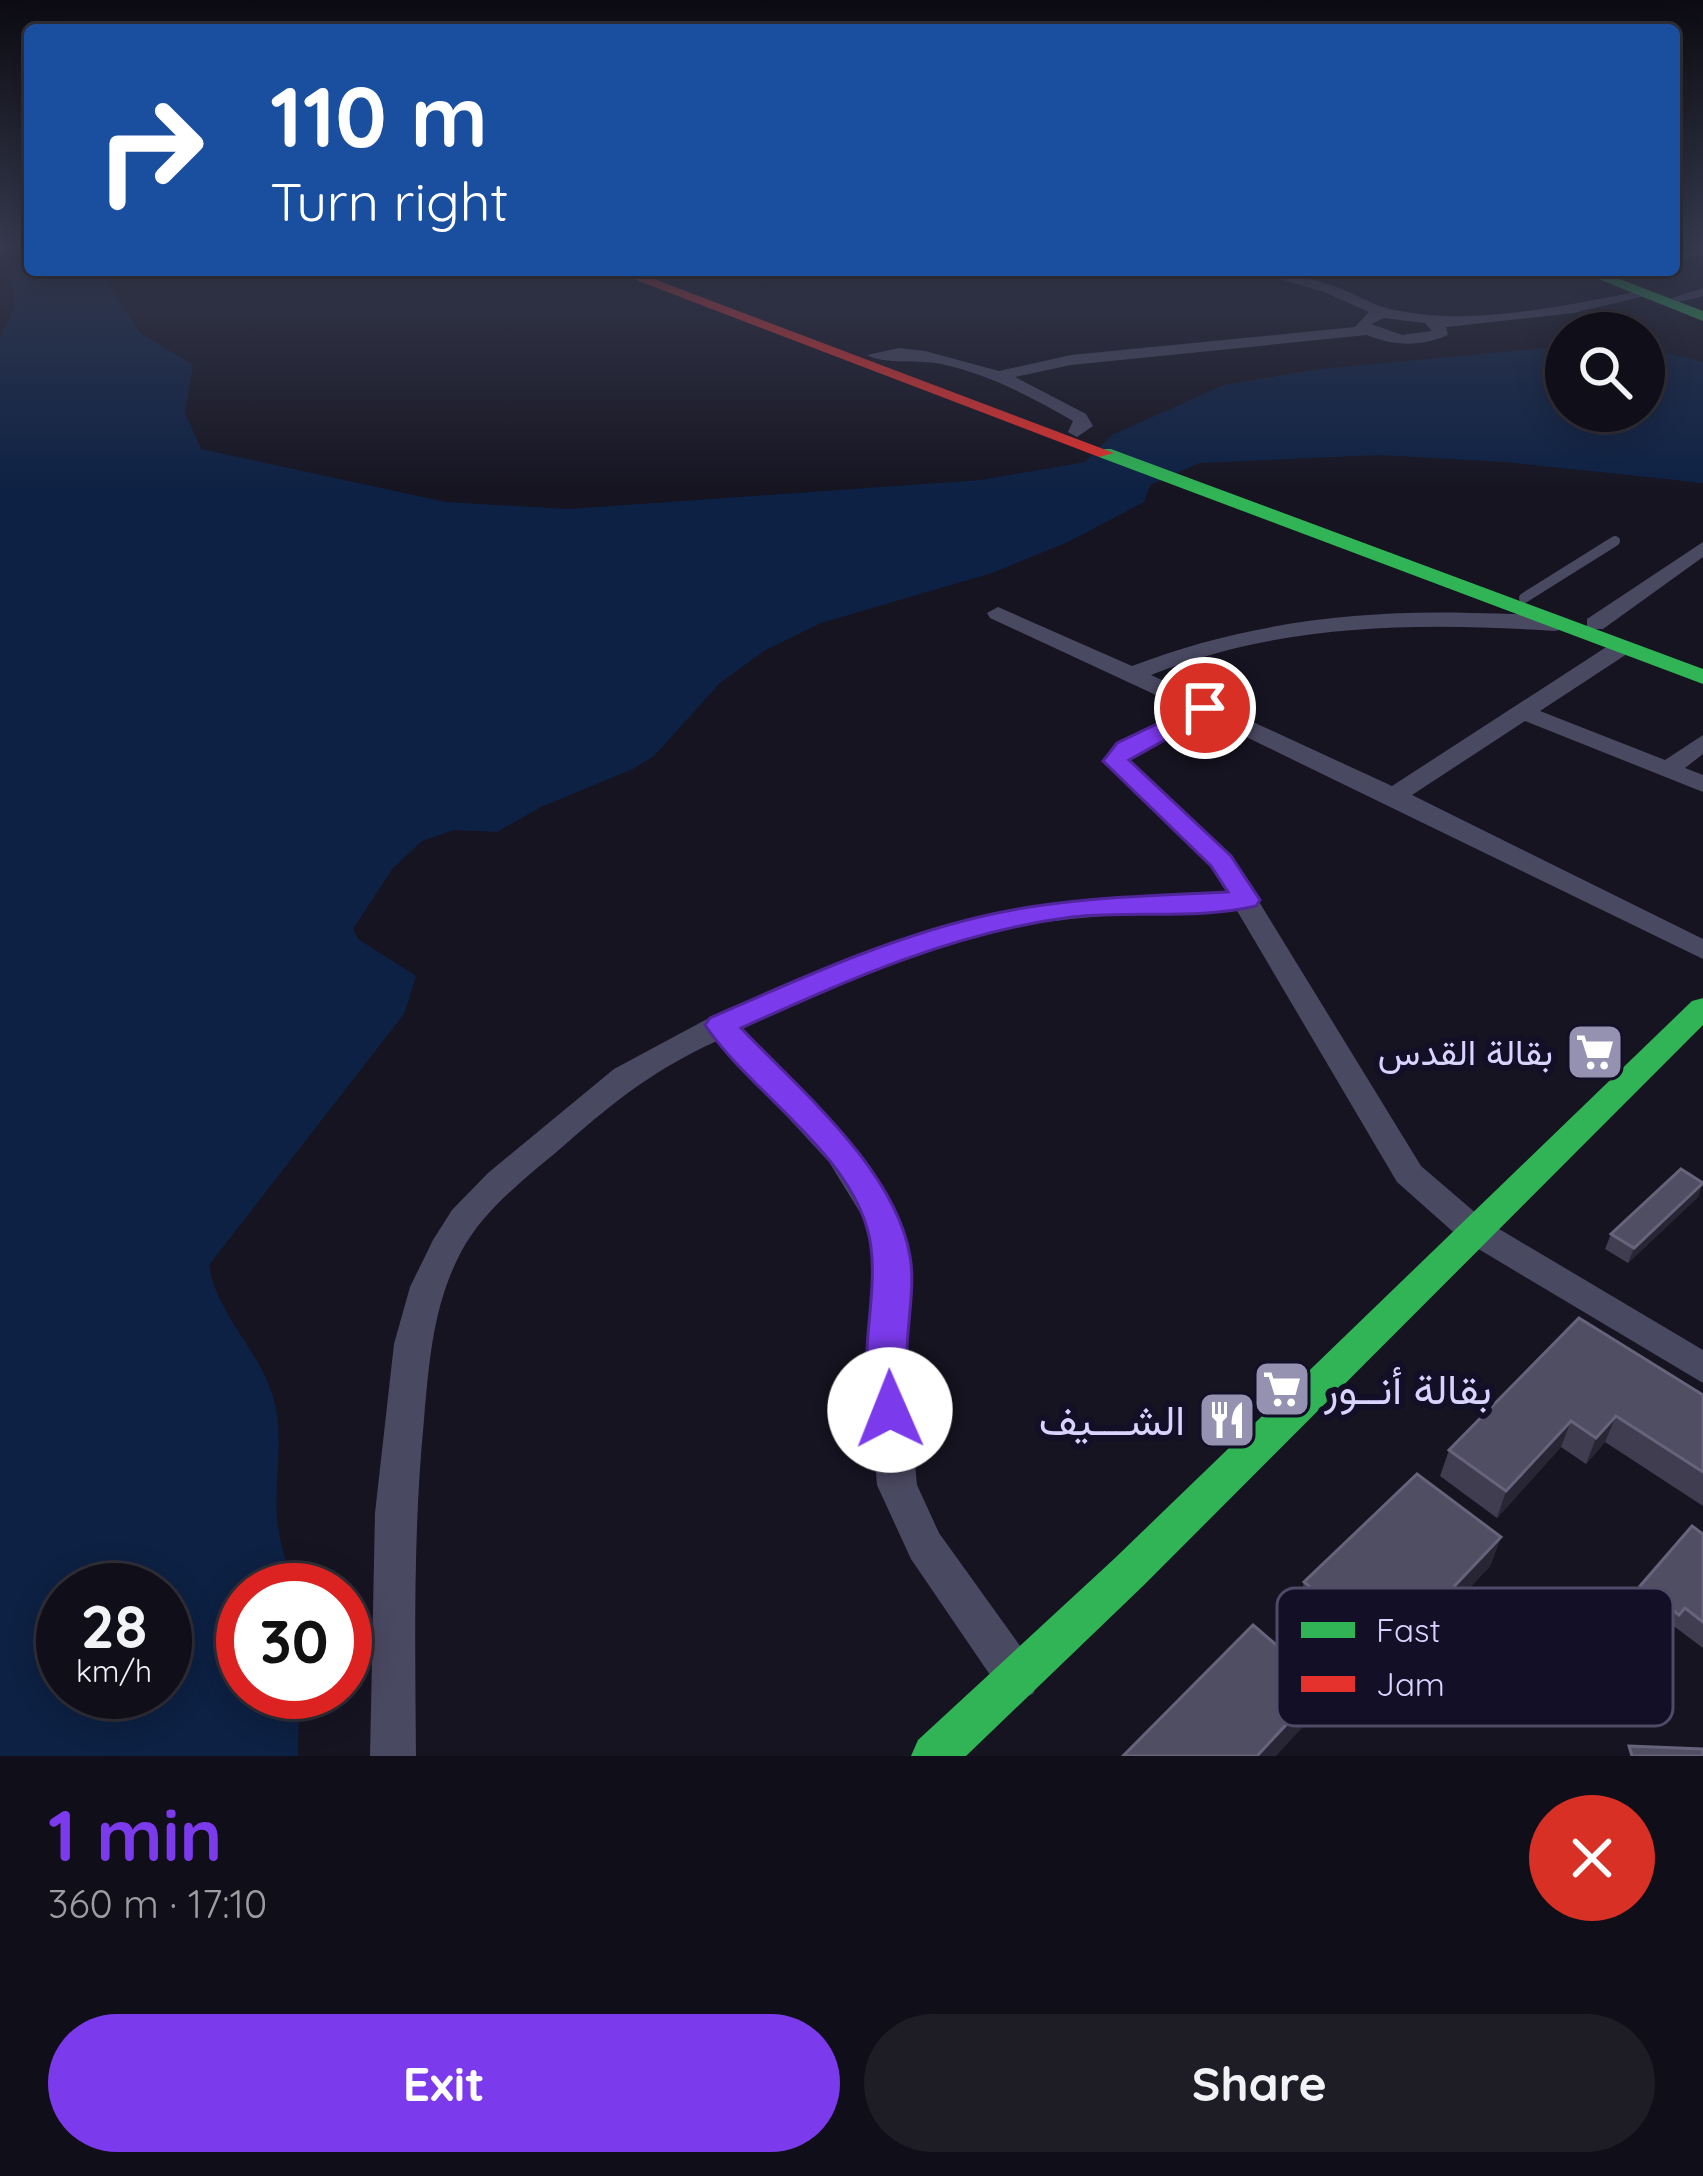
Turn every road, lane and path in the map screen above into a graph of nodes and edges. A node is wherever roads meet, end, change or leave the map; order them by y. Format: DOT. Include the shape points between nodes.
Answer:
graph roads {
  1 [pos="784,330"];
  2 [pos="807,330"];
  3 [pos="1368,330"];
  4 [pos="1441,330"];
  5 [pos="875,355"];
  6 [pos="998,376"];
  7 [pos="1079,436"];
  8 [pos="1615,541"];
  9 [pos="1703,548"];
  10 [pos="1401,558"];
  11 [pos="1525,598"];
  12 [pos="998,613"];
  13 [pos="1559,624"];
  14 [pos="1594,624"];
  15 [pos="1622,647"];
  16 [pos="1703,664"];
  17 [pos="1133,674"];
  18 [pos="1703,677"];
  19 [pos="1205,708"];
  20 [pos="1523,712"];
  21 [pos="1703,742"];
  22 [pos="1668,770"];
  23 [pos="1703,784"];
  24 [pos="1394,796"];
  25 [pos="1246,900"];
  26 [pos="1703,950"];
  27 [pos="1703,1008"];
  28 [pos="721,1025"];
  29 [pos="1472,1229"];
  30 [pos="1703,1368"];
  31 [pos="1018,1680"];
  32 [pos="393,1756"];
  33 [pos="934,1756"];
  1 -- 7 [label="main road"];
  2 -- 5 [label="main road"];
  3 -- 4 [label="street" via="1403,339"];
  3 -- 6 [label="street" via="1071,360"];
  5 -- 6 [label="street" via="912,354"];
  5 -- 7 [label="main road"];
  6 -- 7 [label="street" via="1080,418"];
  7 -- 10 [label="main road"];
  8 -- 11 [label="lane"];
  9 -- 14 [label="street"];
  10 -- 11 [label="main road"];
  10 -- 13 [label="main road"];
  11 -- 14 [label="main road"];
  12 -- 17 [label="street"];
  13 -- 15 [label="main road"];
  13 -- 17 [label="street" via="1445,618 1316,627 1205,646"];
  14 -- 16 [label="main road"];
  15 -- 18 [label="main road"];
  15 -- 20 [label="street"];
  17 -- 19 [label="street"];
  19 -- 24 [label="street"];
  19 -- 25 [label="street" via="1115,761 1222,862"];
  20 -- 22 [label="street"];
  20 -- 24 [label="street"];
  21 -- 22 [label="street"];
  22 -- 23 [label="street"];
  24 -- 26 [label="street"];
  25 -- 28 [label="street" via="998,921 869,960"];
  25 -- 29 [label="street" via="1409,1174"];
  27 -- 29 [label="main road"];
  28 -- 31 [label="street" via="841,1154 883,1220 893,1259 887,1372 897,1485 925,1546"];
  28 -- 32 [label="street" via="626,1076 500,1182 464,1219 428,1287 412,1345 395,1513"];
  29 -- 30 [label="street"];
  29 -- 31 [label="main road"];
  31 -- 33 [label="main road"];
}
